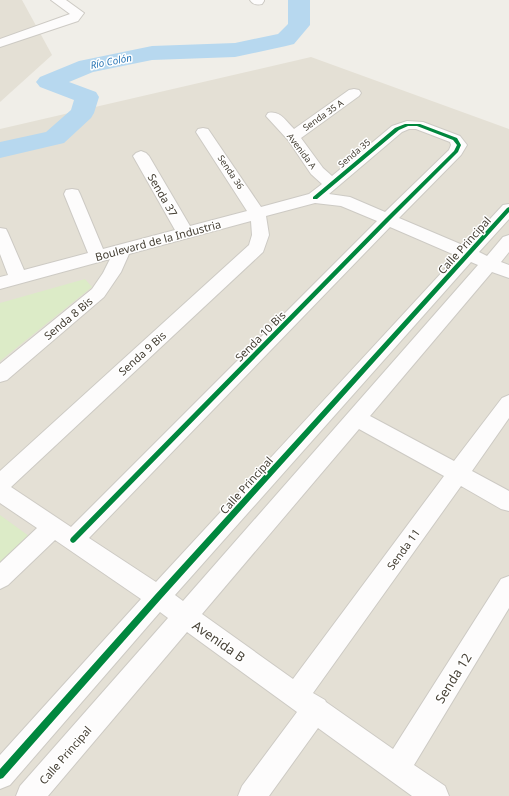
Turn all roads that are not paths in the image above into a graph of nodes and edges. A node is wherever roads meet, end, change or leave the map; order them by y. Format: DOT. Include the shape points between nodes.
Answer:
graph roads {
  1 [pos="79,0"];
  2 [pos="61,2"];
  3 [pos="0,43"];
  4 [pos="354,94"];
  5 [pos="274,116"];
  6 [pos="204,132"];
  7 [pos="292,137"];
  8 [pos="459,145"];
  9 [pos="141,156"];
  10 [pos="331,184"];
  11 [pos="72,194"];
  12 [pos="315,198"];
  13 [pos="509,209"];
  14 [pos="258,213"];
  15 [pos="388,219"];
  16 [pos="0,233"];
  17 [pos="185,233"];
  18 [pos="509,241"];
  19 [pos="122,250"];
  20 [pos="469,255"];
  21 [pos="98,257"];
  22 [pos="500,268"];
  23 [pos="19,279"];
  24 [pos="0,283"];
  25 [pos="0,375"];
  26 [pos="509,403"];
  27 [pos="357,418"];
  28 [pos="457,474"];
  29 [pos="0,484"];
  30 [pos="0,491"];
  31 [pos="509,502"];
  32 [pos="63,534"];
  33 [pos="0,578"];
  34 [pos="509,587"];
  35 [pos="158,597"];
  36 [pos="184,616"];
  37 [pos="306,702"];
  38 [pos="396,769"];
  39 [pos="0,776"];
  40 [pos="30,796"];
  41 [pos="252,796"];
  42 [pos="435,796"];
  1 -- 2 [label="street"];
  2 -- 3 [label="street" via="78,13 72,18"];
  4 -- 7 [label="street, Senda 35 A"];
  5 -- 7 [label="street, Avenida A"];
  6 -- 14 [label="street, Senda 36"];
  7 -- 10 [label="street, Avenida A" via="317,171"];
  8 -- 10 [label="street, Senda 35" via="455,139 418,126 407,125 397,129"];
  8 -- 15 [label="street, Senda 10 Bis" via="456,152"];
  9 -- 17 [label="street, Senda 37"];
  10 -- 12 [label="street, Senda 35"];
  11 -- 21 [label="street"];
  12 -- 14 [label="street, Boulevard de la Industria"];
  12 -- 15 [label="street" via="344,201"];
  13 -- 20 [label="street, Calle Principal"];
  14 -- 17 [label="street, Boulevard de la Industria"];
  14 -- 29 [label="street, Senda 9 Bis" via="262,225 257,248"];
  15 -- 20 [label="street"];
  15 -- 32 [label="street, Senda 10 Bis"];
  16 -- 23 [label="street"];
  17 -- 19 [label="street, Boulevard de la Industria"];
  18 -- 22 [label="street, Calle Principal"];
  19 -- 21 [label="street, Boulevard de la Industria"];
  19 -- 25 [label="street, Senda 8 Bis" via="110,277 98,293"];
  20 -- 22 [label="street"];
  20 -- 35 [label="street, Calle Principal"];
  21 -- 23 [label="street, Boulevard de la Industria"];
  22 -- 27 [label="street, Calle Principal"];
  23 -- 24 [label="street, Boulevard de la Industria"];
  26 -- 28 [label="street, Senda 11"];
  27 -- 28 [label="street"];
  27 -- 36 [label="street, Calle Principal"];
  28 -- 31 [label="street"];
  28 -- 37 [label="street, Senda 11"];
  30 -- 32 [label="street, Avenida B"];
  32 -- 33 [label="street, Senda 10 Bis"];
  32 -- 35 [label="street, Avenida B"];
  34 -- 38 [label="street, Senda 12"];
  35 -- 36 [label="street, Avenida B"];
  35 -- 39 [label="street, Calle Principal"];
  36 -- 37 [label="street, Avenida B"];
  36 -- 40 [label="street, Calle Principal"];
  37 -- 38 [label="street, Avenida B"];
  37 -- 41 [label="street, Senda 11"];
  38 -- 42 [label="street, Avenida B"];
}
